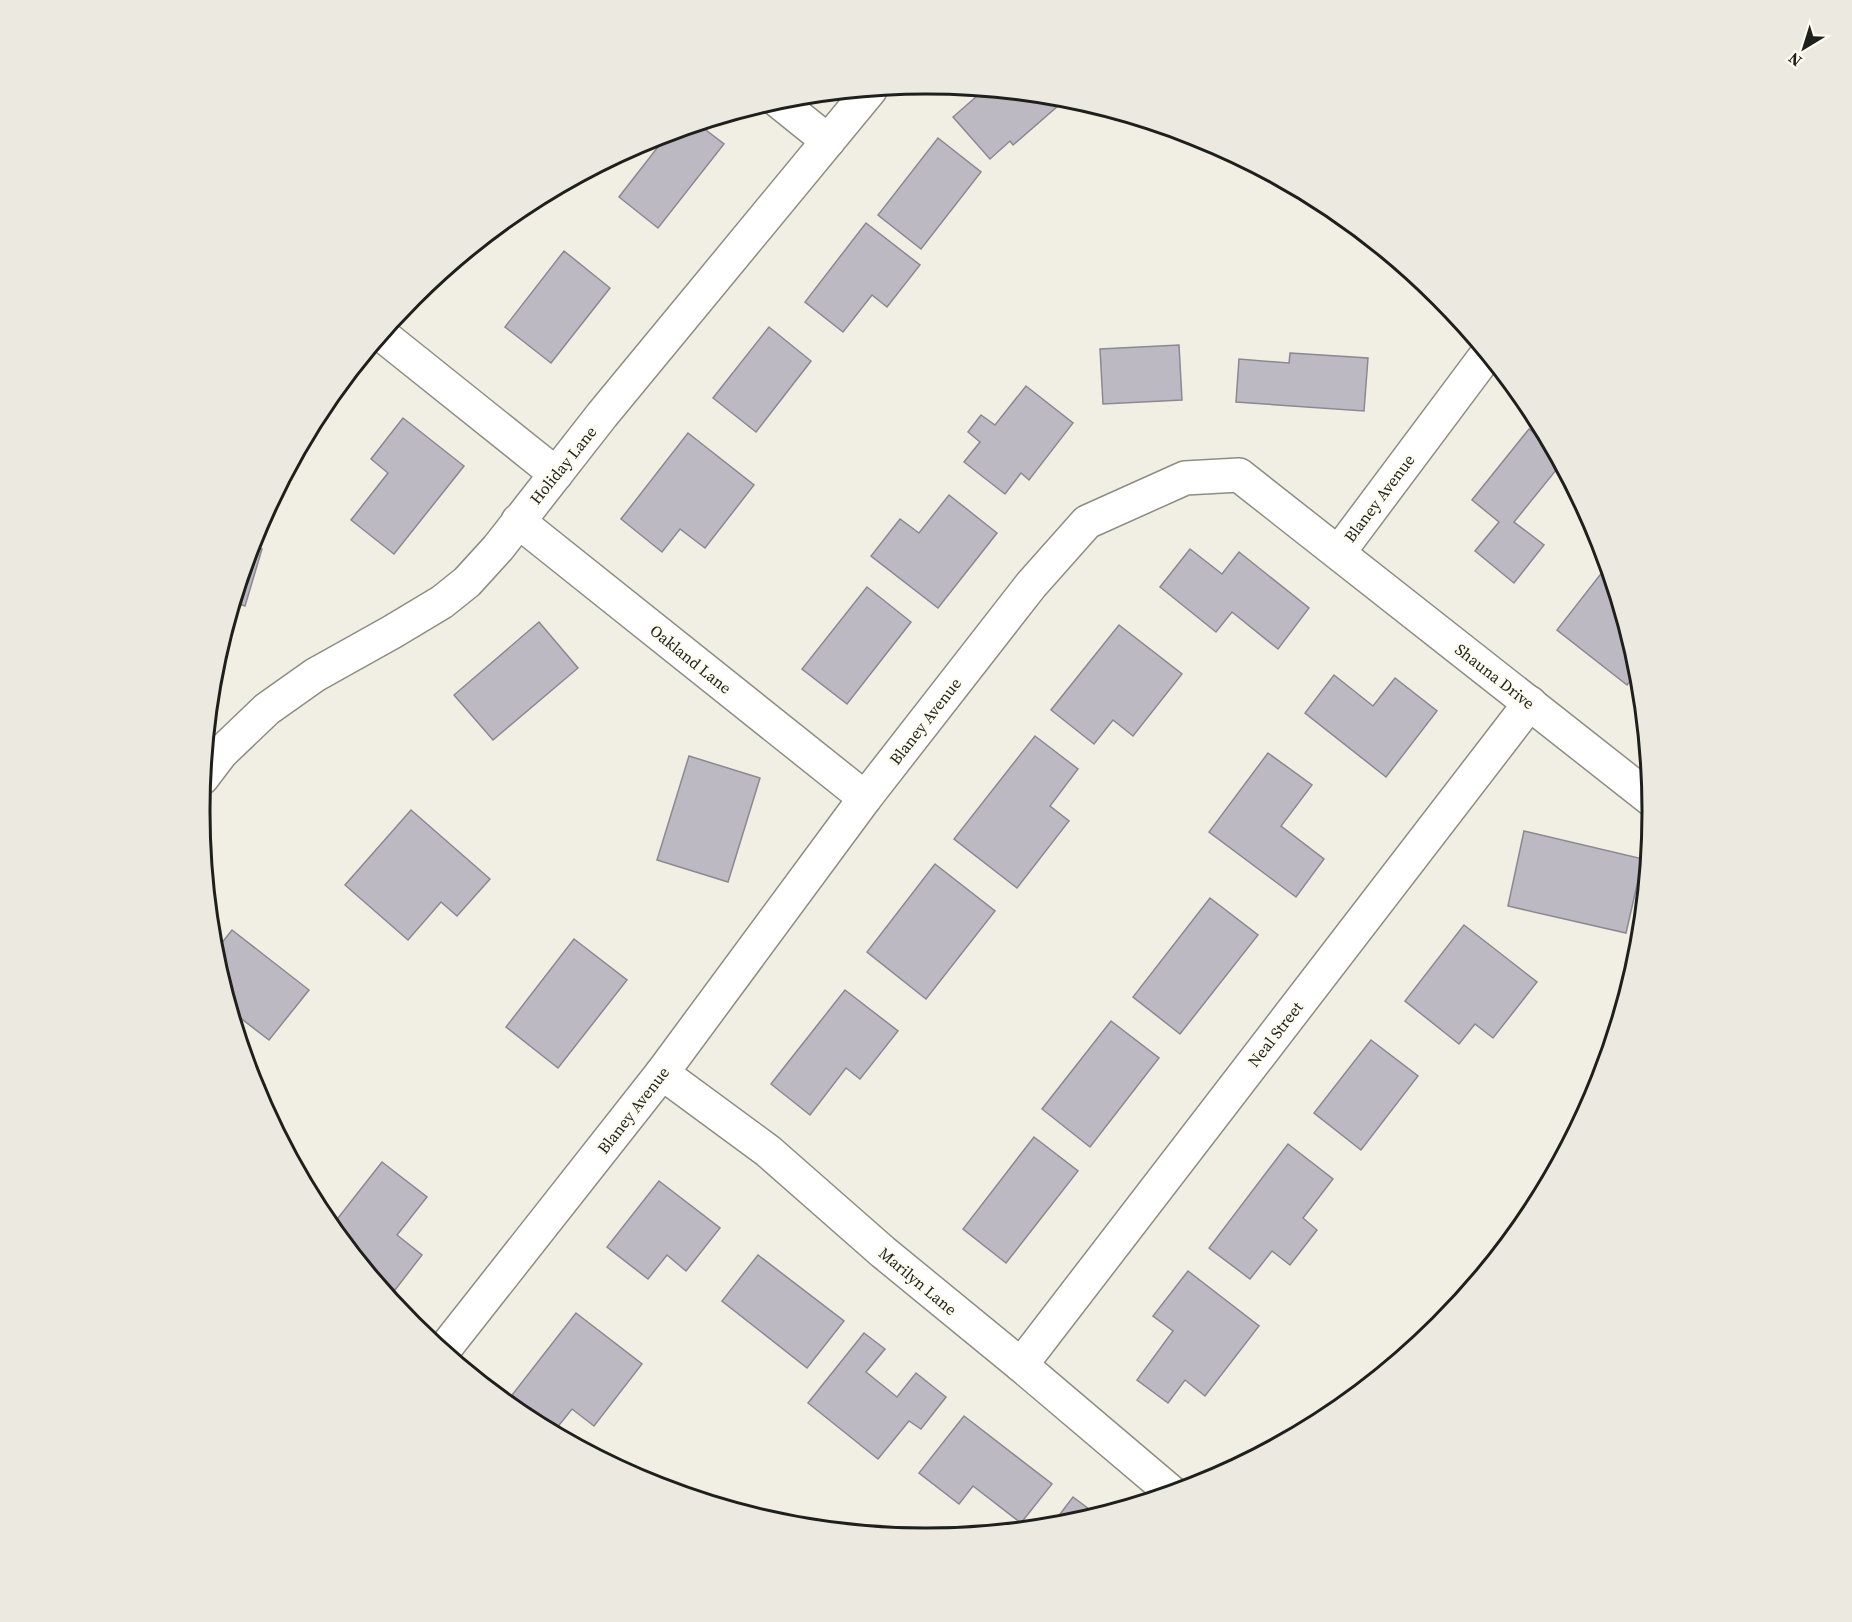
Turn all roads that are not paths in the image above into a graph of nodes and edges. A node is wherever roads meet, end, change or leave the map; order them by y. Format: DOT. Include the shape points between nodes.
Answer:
graph roads {
  1 [pos="864,98"];
  2 [pos="787,108"];
  3 [pos="828,141"];
  4 [pos="387,339"];
  5 [pos="1482,360"];
  6 [pos="556,474"];
  7 [pos="518,521"];
  8 [pos="1339,552"];
  9 [pos="1530,703"];
  10 [pos="212,755"];
  11 [pos="1642,792"];
  12 [pos="865,798"];
  13 [pos="662,1073"];
  14 [pos="448,1345"];
  15 [pos="1021,1365"];
  16 [pos="1164,1486"];
  1 -- 3 [label="street, Holiday Lane"];
  2 -- 3 [label="street"];
  3 -- 6 [label="street, Holiday Lane"];
  4 -- 6 [label="street"];
  5 -- 8 [label="street, Blaney Avenue"];
  6 -- 7 [label="street, Holiday Lane"];
  7 -- 10 [label="street, Holiday Lane" via="459,589 315,675"];
  7 -- 12 [label="street, Oakland Lane"];
  8 -- 9 [label="street, Shauna Drive"];
  8 -- 12 [label="street, Blaney Avenue" via="1239,475 1185,478 1087,522 1031,585"];
  9 -- 11 [label="street, Shauna Drive"];
  9 -- 15 [label="street, Neal Street"];
  12 -- 13 [label="street, Blaney Avenue"];
  13 -- 14 [label="street, Blaney Avenue"];
  13 -- 15 [label="street, Marilyn Lane" via="768,1151"];
  15 -- 16 [label="street, Marilyn Lane"];
}
